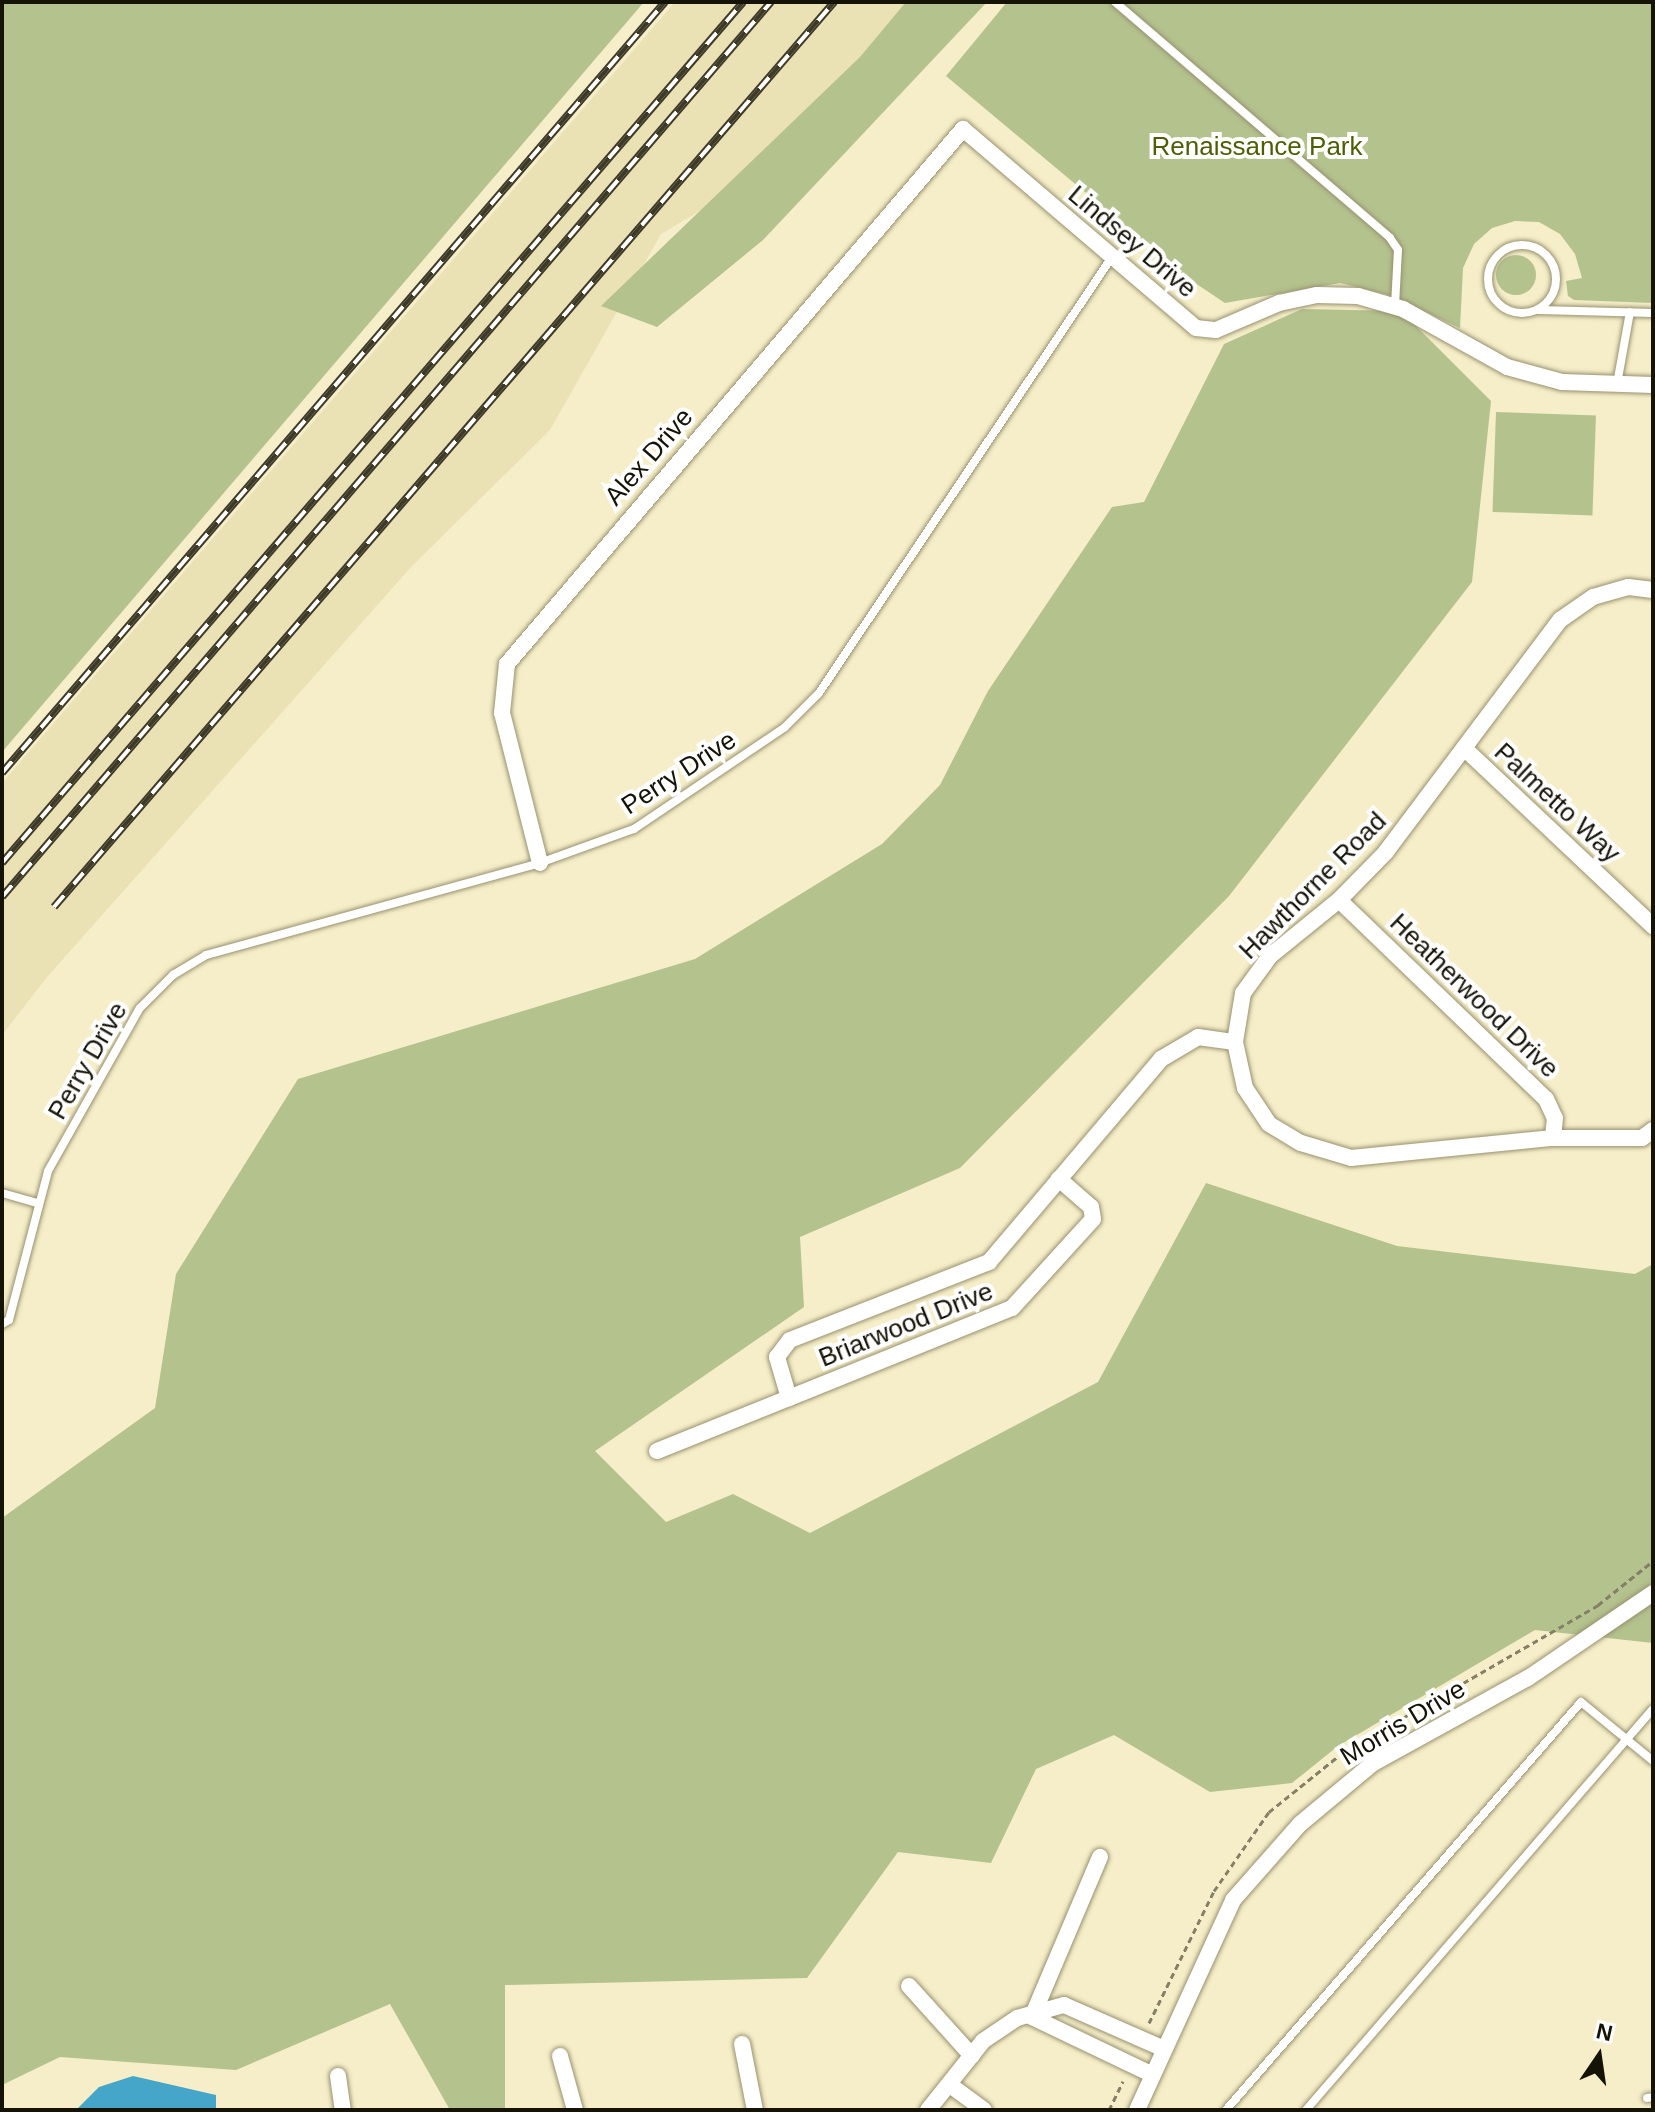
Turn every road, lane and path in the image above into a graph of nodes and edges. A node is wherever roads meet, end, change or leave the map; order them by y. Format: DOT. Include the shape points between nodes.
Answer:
graph roads {
  1 [pos="1115,2"];
  2 [pos="963,129"];
  3 [pos="1112,257"];
  4 [pos="1395,307"];
  5 [pos="1538,310"];
  6 [pos="1630,312"];
  7 [pos="1653,313"];
  8 [pos="1617,384"];
  9 [pos="1653,385"];
  10 [pos="1653,590"];
  11 [pos="1464,748"];
  12 [pos="540,863"];
  13 [pos="1339,900"];
  14 [pos="1653,926"];
  15 [pos="1235,1042"];
  16 [pos="1653,1130"];
  17 [pos="1553,1138"];
  18 [pos="1059,1179"];
  19 [pos="2,1193"];
  20 [pos="37,1203"];
  21 [pos="2,1324"];
  22 [pos="789,1398"];
  23 [pos="657,1451"];
  24 [pos="1653,1593"];
  25 [pos="1653,1709"];
  26 [pos="1627,1739"];
  27 [pos="1653,1761"];
  28 [pos="1100,1857"];
  29 [pos="909,1986"];
  30 [pos="1032,2017"];
  31 [pos="742,2044"];
  32 [pos="1164,2049"];
  33 [pos="560,2056"];
  34 [pos="972,2056"];
  35 [pos="1153,2075"];
  36 [pos="338,2076"];
  37 [pos="950,2085"];
  38 [pos="343,2110"];
  39 [pos="575,2110"];
  40 [pos="755,2110"];
  41 [pos="928,2110"];
  42 [pos="984,2110"];
  43 [pos="1137,2110"];
  44 [pos="1226,2110"];
  45 [pos="1306,2110"];
  1 -- 4 [label="lane" via="1390,238 1398,250"];
  2 -- 3 [label="street, Lindsey Drive"];
  2 -- 12 [label="street, Alex Drive" via="507,664 502,713"];
  3 -- 4 [label="street, Lindsey Drive" via="1196,328 1216,330 1279,303 1317,295 1358,296"];
  3 -- 12 [label="lane, Perry Drive" via="819,693 785,727 634,829"];
  4 -- 8 [label="street, Lindsey Drive" via="1507,367 1562,382"];
  5 -- 5 [label="lane" via="1553,294 1552,262 1524,245 1502,251 1488,270 1491,293 1506,310"];
  5 -- 6 [label="lane"];
  6 -- 7 [label="lane"];
  6 -- 8 [label="lane"];
  8 -- 9 [label="street, Lindsey Drive"];
  10 -- 11 [label="street, Hawthorne Road" via="1628,587 1593,597 1560,620"];
  11 -- 13 [label="street, Hawthorne Road" via="1421,810"];
  11 -- 14 [label="street, Palmetto Way"];
  12 -- 20 [label="lane, Perry Drive" via="206,955 173,975 140,1008 48,1171"];
  13 -- 15 [label="street, Hawthorne Road" via="1270,956 1243,993"];
  13 -- 17 [label="street, Heatherwood Drive" via="1546,1099 1555,1118"];
  15 -- 17 [label="street, Hawthorne Road" via="1245,1088 1269,1124 1301,1143 1351,1158"];
  15 -- 18 [label="street, Briarwood Drive" via="1198,1037 1161,1059"];
  16 -- 17 [label="street, Hawthorne Road" via="1642,1138"];
  18 -- 22 [label="street, Briarwood Drive" via="989,1262 790,1340 777,1357"];
  18 -- 22 [label="street, Briarwood Drive" via="1091,1207 1093,1219 1012,1308"];
  19 -- 20 [label="lane"];
  20 -- 21 [label="lane, Perry Drive" via="9,1320"];
  22 -- 23 [label="street, Briarwood Drive"];
  24 -- 32 [label="street, Morris Drive" via="1528,1678 1372,1764 1300,1824 1233,1900"];
  25 -- 26 [label="lane"];
  26 -- 27 [label="lane"];
  26 -- 44 [label="lane" via="1581,1702"];
  26 -- 45 [label="lane"];
  28 -- 30 [label="street"];
  29 -- 34 [label="street"];
  30 -- 32 [label="street" via="1064,2005"];
  30 -- 34 [label="street" via="1017,2018 983,2041"];
  30 -- 35 [label="street"];
  31 -- 40 [label="street"];
  32 -- 35 [label="street, Morris Drive"];
  33 -- 39 [label="street"];
  34 -- 37 [label="street"];
  35 -- 43 [label="street, Morris Drive"];
  36 -- 38 [label="street"];
  37 -- 41 [label="street"];
  37 -- 42 [label="street"];
}
